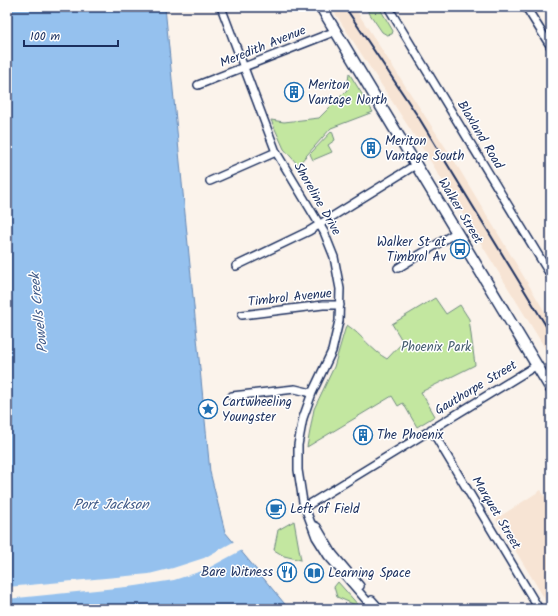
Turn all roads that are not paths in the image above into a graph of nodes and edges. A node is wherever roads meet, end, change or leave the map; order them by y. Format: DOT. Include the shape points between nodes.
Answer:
graph roads {
  1 [pos="221,7"];
  2 [pos="321,7"];
  3 [pos="388,7"];
  4 [pos="526,7"];
  5 [pos="336,31"];
  6 [pos="551,47"];
  7 [pos="244,67"];
  8 [pos="198,85"];
  9 [pos="276,152"];
  10 [pos="417,164"];
  11 [pos="210,181"];
  12 [pos="320,225"];
  13 [pos="458,232"];
  14 [pos="236,266"];
  15 [pos="398,268"];
  16 [pos="551,276"];
  17 [pos="340,305"];
  18 [pos="242,315"];
  19 [pos="537,365"];
  20 [pos="551,389"];
  21 [pos="312,393"];
  22 [pos="232,396"];
  23 [pos="431,429"];
  24 [pos="305,508"];
  25 [pos="312,523"];
  26 [pos="374,609"];
  27 [pos="380,609"];
  28 [pos="539,609"];
  1 -- 7 [label="street, Shoreline Drive"];
  2 -- 5 [label="street, Walker Street"];
  3 -- 16 [label="street, Blaxland Road"];
  4 -- 6 [label="street"];
  5 -- 7 [label="street, Meredith Avenue"];
  5 -- 10 [label="street, Walker Street"];
  7 -- 8 [label="street, Meredith Avenue"];
  7 -- 9 [label="street, Shoreline Drive"];
  9 -- 11 [label="street"];
  9 -- 12 [label="street, Shoreline Drive"];
  10 -- 12 [label="street"];
  10 -- 13 [label="street, Walker Street"];
  12 -- 14 [label="street"];
  12 -- 17 [label="street, Shoreline Drive" via="334,257"];
  13 -- 15 [label="street"];
  13 -- 19 [label="street, Walker Street"];
  17 -- 18 [label="street, Timbrol Avenue"];
  17 -- 21 [label="street, Shoreline Drive" via="332,351"];
  19 -- 20 [label="street, Walker Street"];
  19 -- 23 [label="street, Gauthorpe Street"];
  21 -- 22 [label="street" via="295,389"];
  21 -- 24 [label="street, Shoreline Drive" via="303,418 297,456"];
  23 -- 24 [label="street, Gauthorpe Street"];
  23 -- 28 [label="street, Marquet Street"];
  24 -- 25 [label="street, Shoreline Drive"];
  25 -- 26 [label="street, Shoreline Drive" via="316,537 328,556"];
  25 -- 27 [label="street, Shoreline Drive" via="333,554"];
}
